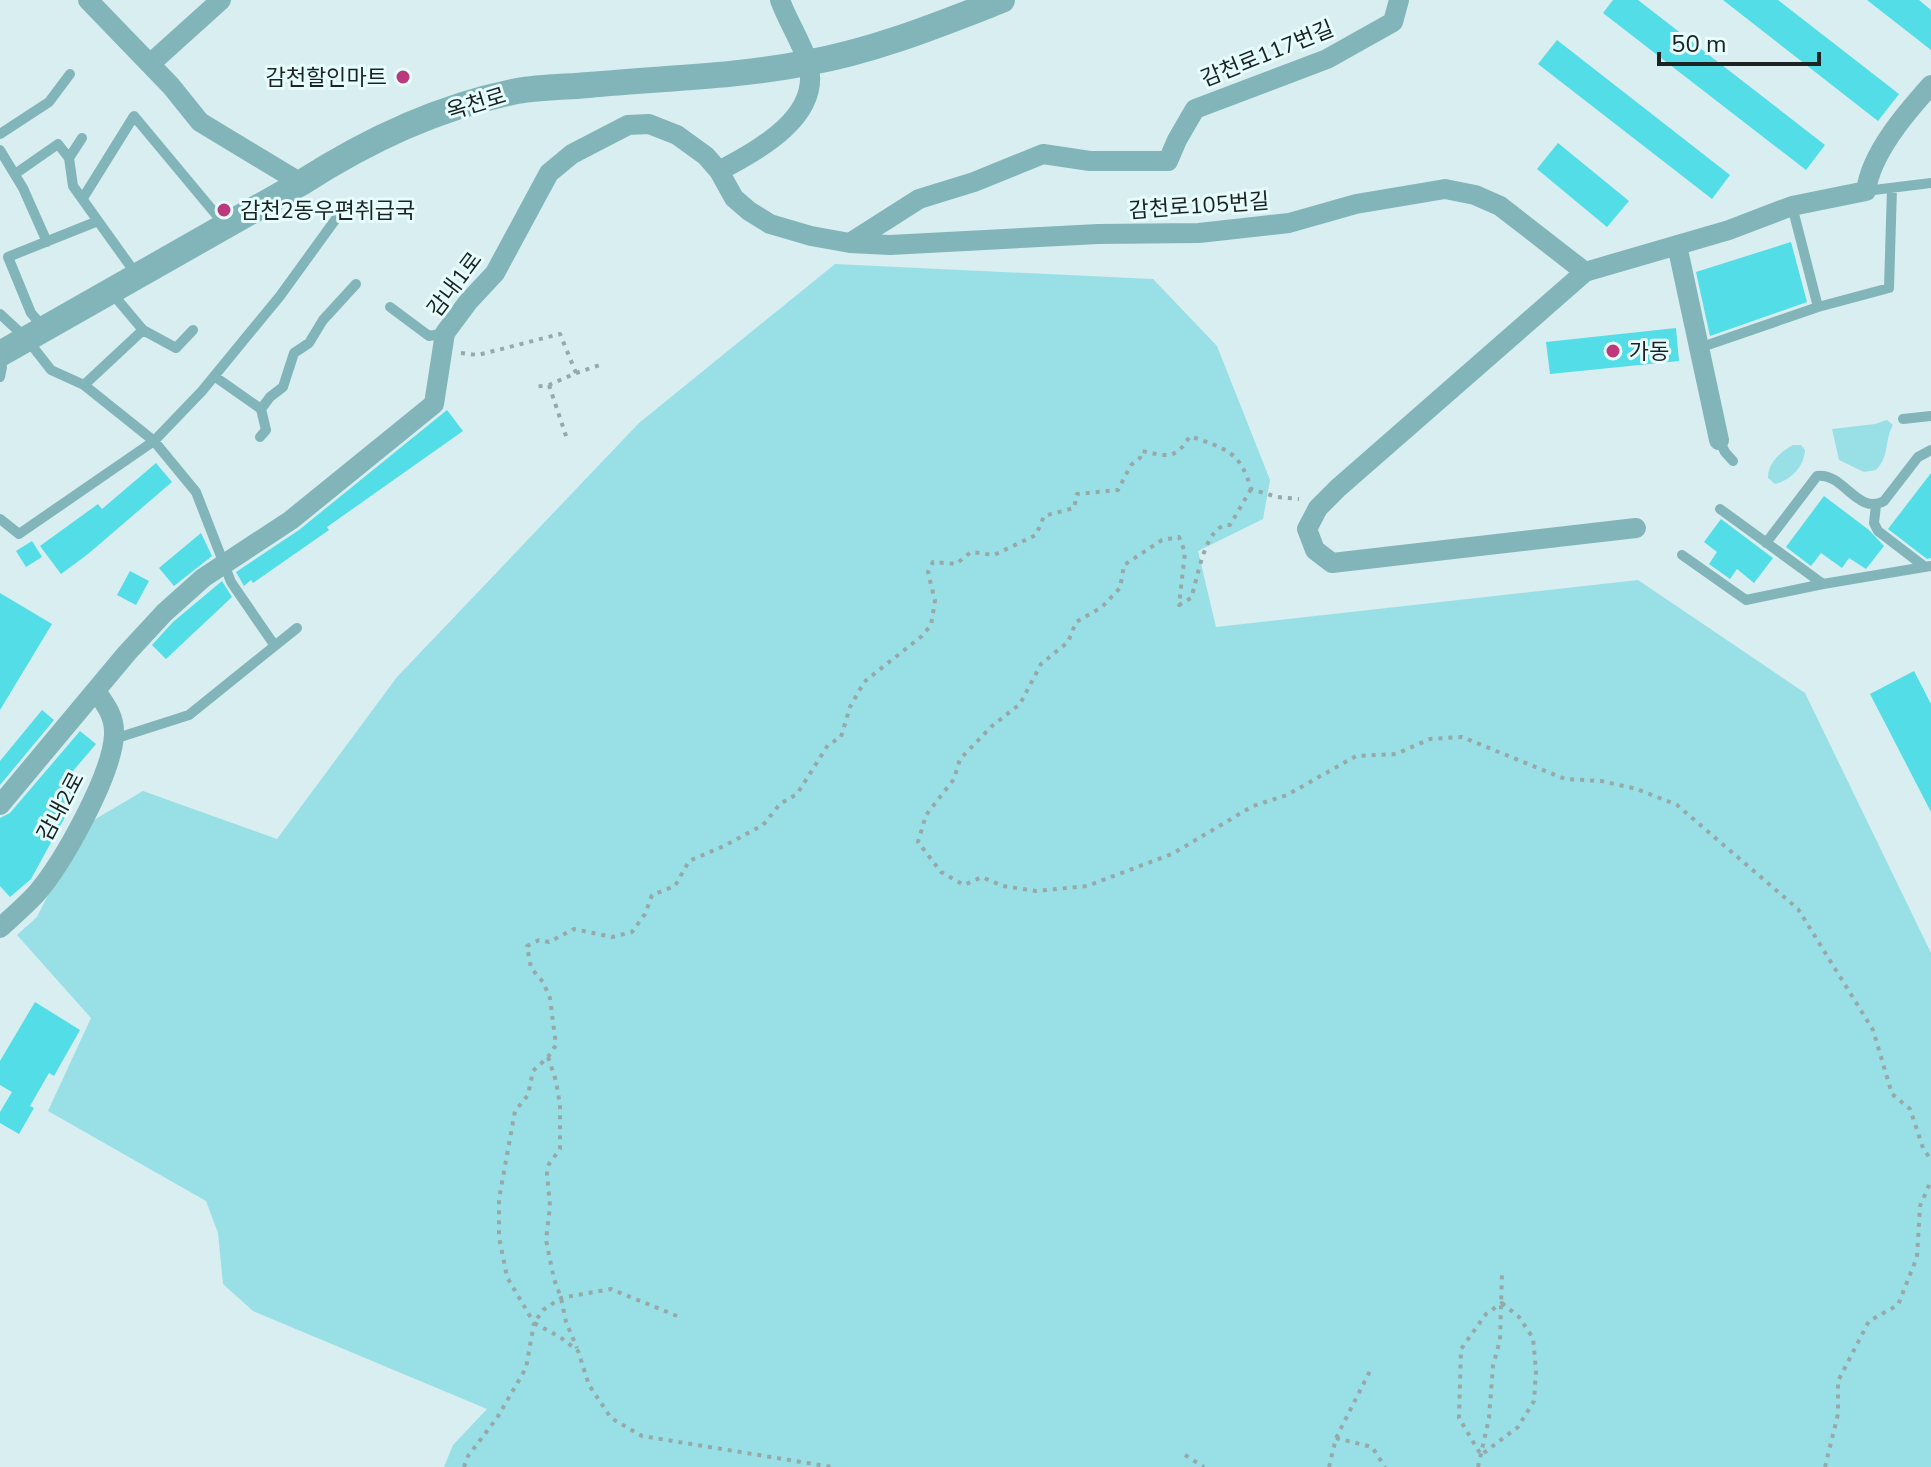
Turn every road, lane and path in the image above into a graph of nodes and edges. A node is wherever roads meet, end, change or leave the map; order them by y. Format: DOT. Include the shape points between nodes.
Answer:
graph roads {
  1 [pos="88,0"];
  2 [pos="221,0"];
  3 [pos="1002,0"];
  4 [pos="1399,0"];
  5 [pos="783,1"];
  6 [pos="807,63"];
  7 [pos="150,64"];
  8 [pos="70,74"];
  9 [pos="1931,85"];
  10 [pos="0,134"];
  11 [pos="82,138"];
  12 [pos="0,150"];
  13 [pos="69,158"];
  14 [pos="719,171"];
  15 [pos="15,174"];
  16 [pos="301,183"];
  17 [pos="1931,183"];
  18 [pos="1892,188"];
  19 [pos="1866,191"];
  20 [pos="83,198"];
  21 [pos="1792,206"];
  22 [pos="338,216"];
  23 [pos="98,221"];
  24 [pos="225,225"];
  25 [pos="47,242"];
  26 [pos="850,243"];
  27 [pos="1677,245"];
  28 [pos="1585,272"];
  29 [pos="137,276"];
  30 [pos="356,284"];
  31 [pos="110,291"];
  32 [pos="390,307"];
  33 [pos="1818,307"];
  34 [pos="0,314"];
  35 [pos="143,330"];
  36 [pos="193,330"];
  37 [pos="35,333"];
  38 [pos="444,342"];
  39 [pos="1699,348"];
  40 [pos="0,354"];
  41 [pos="0,363"];
  42 [pos="600,365"];
  43 [pos="576,373"];
  44 [pos="214,376"];
  45 [pos="0,377"];
  46 [pos="84,385"];
  47 [pos="549,385"];
  48 [pos="534,387"];
  49 [pos="261,409"];
  50 [pos="1931,416"];
  51 [pos="1903,419"];
  52 [pos="260,437"];
  53 [pos="567,439"];
  54 [pos="1719,440"];
  55 [pos="154,441"];
  56 [pos="1931,450"];
  57 [pos="1733,461"];
  58 [pos="1251,489"];
  59 [pos="1323,503"];
  60 [pos="1876,505"];
  61 [pos="1720,509"];
  62 [pos="0,519"];
  63 [pos="1636,528"];
  64 [pos="1766,543"];
  65 [pos="1682,555"];
  66 [pos="225,564"];
  67 [pos="1928,566"];
  68 [pos="1823,584"];
  69 [pos="297,628"];
  70 [pos="275,646"];
  71 [pos="96,691"];
  72 [pos="113,739"];
  73 [pos="0,805"];
  74 [pos="1,924"];
  75 [pos="548,1057"];
  76 [pos="1931,1160"];
  77 [pos="1931,1181"];
  78 [pos="1502,1273"];
  79 [pos="561,1298"];
  80 [pos="1502,1303"];
  81 [pos="677,1316"];
  82 [pos="534,1323"];
  83 [pos="578,1351"];
  84 [pos="1372,1367"];
  85 [pos="1336,1438"];
  86 [pos="1185,1455"];
  87 [pos="1481,1455"];
  88 [pos="464,1467"];
  89 [pos="832,1467"];
  90 [pos="1204,1467"];
  91 [pos="1329,1467"];
  92 [pos="1385,1467"];
  93 [pos="1478,1467"];
  94 [pos="1825,1467"];
  1 -- 7 [label="street"];
  2 -- 7 [label="street"];
  3 -- 6 [label="street, 옥천로" via="903,38"];
  4 -- 26 [label="street, 감천로117번길" via="1393,22 1327,59 1195,109 1168,161 1090,161 1043,154 919,199"];
  5 -- 6 [label="street"];
  6 -- 14 [label="street" via="806,99 789,125 767,145"];
  6 -- 16 [label="street, 옥천로" via="520,91 475,101 409,126"];
  7 -- 16 [label="street" via="200,122"];
  8 -- 10 [label="lane" via="49,102"];
  9 -- 19 [label="street" via="1897,123 1868,173"];
  11 -- 13 [label="lane"];
  12 -- 15 [label="lane"];
  13 -- 15 [label="lane" via="58,144"];
  13 -- 20 [label="lane" via="73,186"];
  14 -- 26 [label="street, 감천로105번길" via="734,198 770,224"];
  14 -- 38 [label="street, 감내1로" via="677,135 649,124 628,125 572,154 549,173 495,273 454,319"];
  15 -- 25 [label="lane"];
  16 -- 24 [label="street, 옥천로"];
  17 -- 18 [label="lane"];
  18 -- 19 [label="lane"];
  18 -- 33 [label="lane" via="1889,288"];
  19 -- 21 [label="street"];
  20 -- 23 [label="lane"];
  20 -- 24 [label="lane" via="134,116"];
  21 -- 27 [label="street"];
  21 -- 33 [label="lane"];
  22 -- 44 [label="lane"];
  23 -- 25 [label="lane"];
  23 -- 29 [label="lane"];
  24 -- 29 [label="street, 옥천로"];
  25 -- 37 [label="lane" via="8,257"];
  26 -- 28 [label="street, 감천로105번길" via="1199,233 1289,223 1356,204 1445,189 1500,206"];
  27 -- 28 [label="street"];
  27 -- 39 [label="street"];
  28 -- 59 [label="street"];
  29 -- 31 [label="street, 옥천로"];
  30 -- 49 [label="lane" via="309,343 294,353 283,387"];
  31 -- 35 [label="lane"];
  31 -- 37 [label="street, 옥천로"];
  32 -- 38 [label="lane"];
  33 -- 39 [label="lane"];
  34 -- 37 [label="lane"];
  35 -- 36 [label="lane" via="176,348"];
  35 -- 46 [label="lane"];
  37 -- 40 [label="street, 옥천로"];
  37 -- 46 [label="lane" via="51,370"];
  38 -- 43 [label="path" via="478,355 560,334"];
  38 -- 66 [label="street, 감내1로" via="434,404 291,520"];
  39 -- 54 [label="street"];
  41 -- 45 [label="lane"];
  42 -- 43 [label="path"];
  43 -- 47 [label="path"];
  44 -- 49 [label="lane"];
  44 -- 55 [label="lane"];
  46 -- 55 [label="lane"];
  47 -- 48 [label="path"];
  47 -- 53 [label="path"];
  49 -- 52 [label="lane" via="266,430"];
  50 -- 51 [label="lane"];
  54 -- 57 [label="lane"];
  55 -- 62 [label="lane" via="19,534"];
  55 -- 66 [label="lane" via="196,492"];
  56 -- 60 [label="lane" via="1918,457"];
  58 -- 59 [label="path"];
  58 -- 75 [label="path" via="1245,468 1230,451 1190,436 1181,451 1169,456 1142,451 1118,490 1077,494 1074,508 1044,516 1036,535 994,555 971,552 956,564 933,562 928,572 935,601 931,625 864,682 841,737 828,745 797,794 780,804 763,825 689,861 675,886 652,895 632,932 612,937 574,929 527,946 531,968 550,998 556,1045"];
  58 -- 76 [label="path" via="1230,525 1213,531 1191,598 1179,605 1185,552 1179,537 1162,540 1124,565 1120,588 1102,607 1076,622 1068,642 1041,664 1020,704 960,759 954,779 926,815 918,842 941,872 964,885 982,877 1036,891 1087,886 1172,854 1253,806 1287,795 1356,756 1396,754 1430,739 1462,737 1565,779 1637,789 1677,805 1798,909 1873,1030 1892,1094 1910,1109"];
  59 -- 63 [label="street" via="1307,529 1315,550 1332,563"];
  60 -- 64 [label="lane" via="1829,476 1817,476"];
  60 -- 67 [label="lane" via="1878,531"];
  61 -- 64 [label="lane"];
  64 -- 68 [label="lane"];
  65 -- 68 [label="lane" via="1746,600"];
  66 -- 70 [label="lane" via="231,582"];
  66 -- 71 [label="street, 감내1로" via="164,613"];
  67 -- 68 [label="lane"];
  69 -- 70 [label="lane"];
  70 -- 72 [label="lane" via="189,715"];
  71 -- 72 [label="street, 감내2로" via="110,710"];
  71 -- 73 [label="street, 감내1로"];
  72 -- 74 [label="street, 감내2로" via="110,763 59,859 36,893"];
  75 -- 79 [label="path" via="560,1105 560,1149 547,1173 546,1240"];
  75 -- 82 [label="path" via="533,1071 528,1095 515,1111 499,1199 507,1277"];
  77 -- 94 [label="path" via="1920,1206 1917,1257 1898,1305 1869,1321 1838,1381 1838,1414"];
  78 -- 80 [label="path"];
  79 -- 81 [label="path" via="611,1289"];
  79 -- 82 [label="path"];
  79 -- 83 [label="path"];
  80 -- 87 [label="path"];
  80 -- 87 [label="path" via="1486,1314 1461,1349 1459,1418"];
  80 -- 87 [label="path" via="1533,1338 1534,1401 1518,1427"];
  82 -- 83 [label="path"];
  82 -- 88 [label="path" via="526,1368"];
  83 -- 89 [label="path" via="589,1385 611,1418 642,1436"];
  84 -- 85 [label="path"];
  85 -- 91 [label="path"];
  85 -- 92 [label="path" via="1372,1447"];
  86 -- 90 [label="path"];
  87 -- 93 [label="path"];
}
